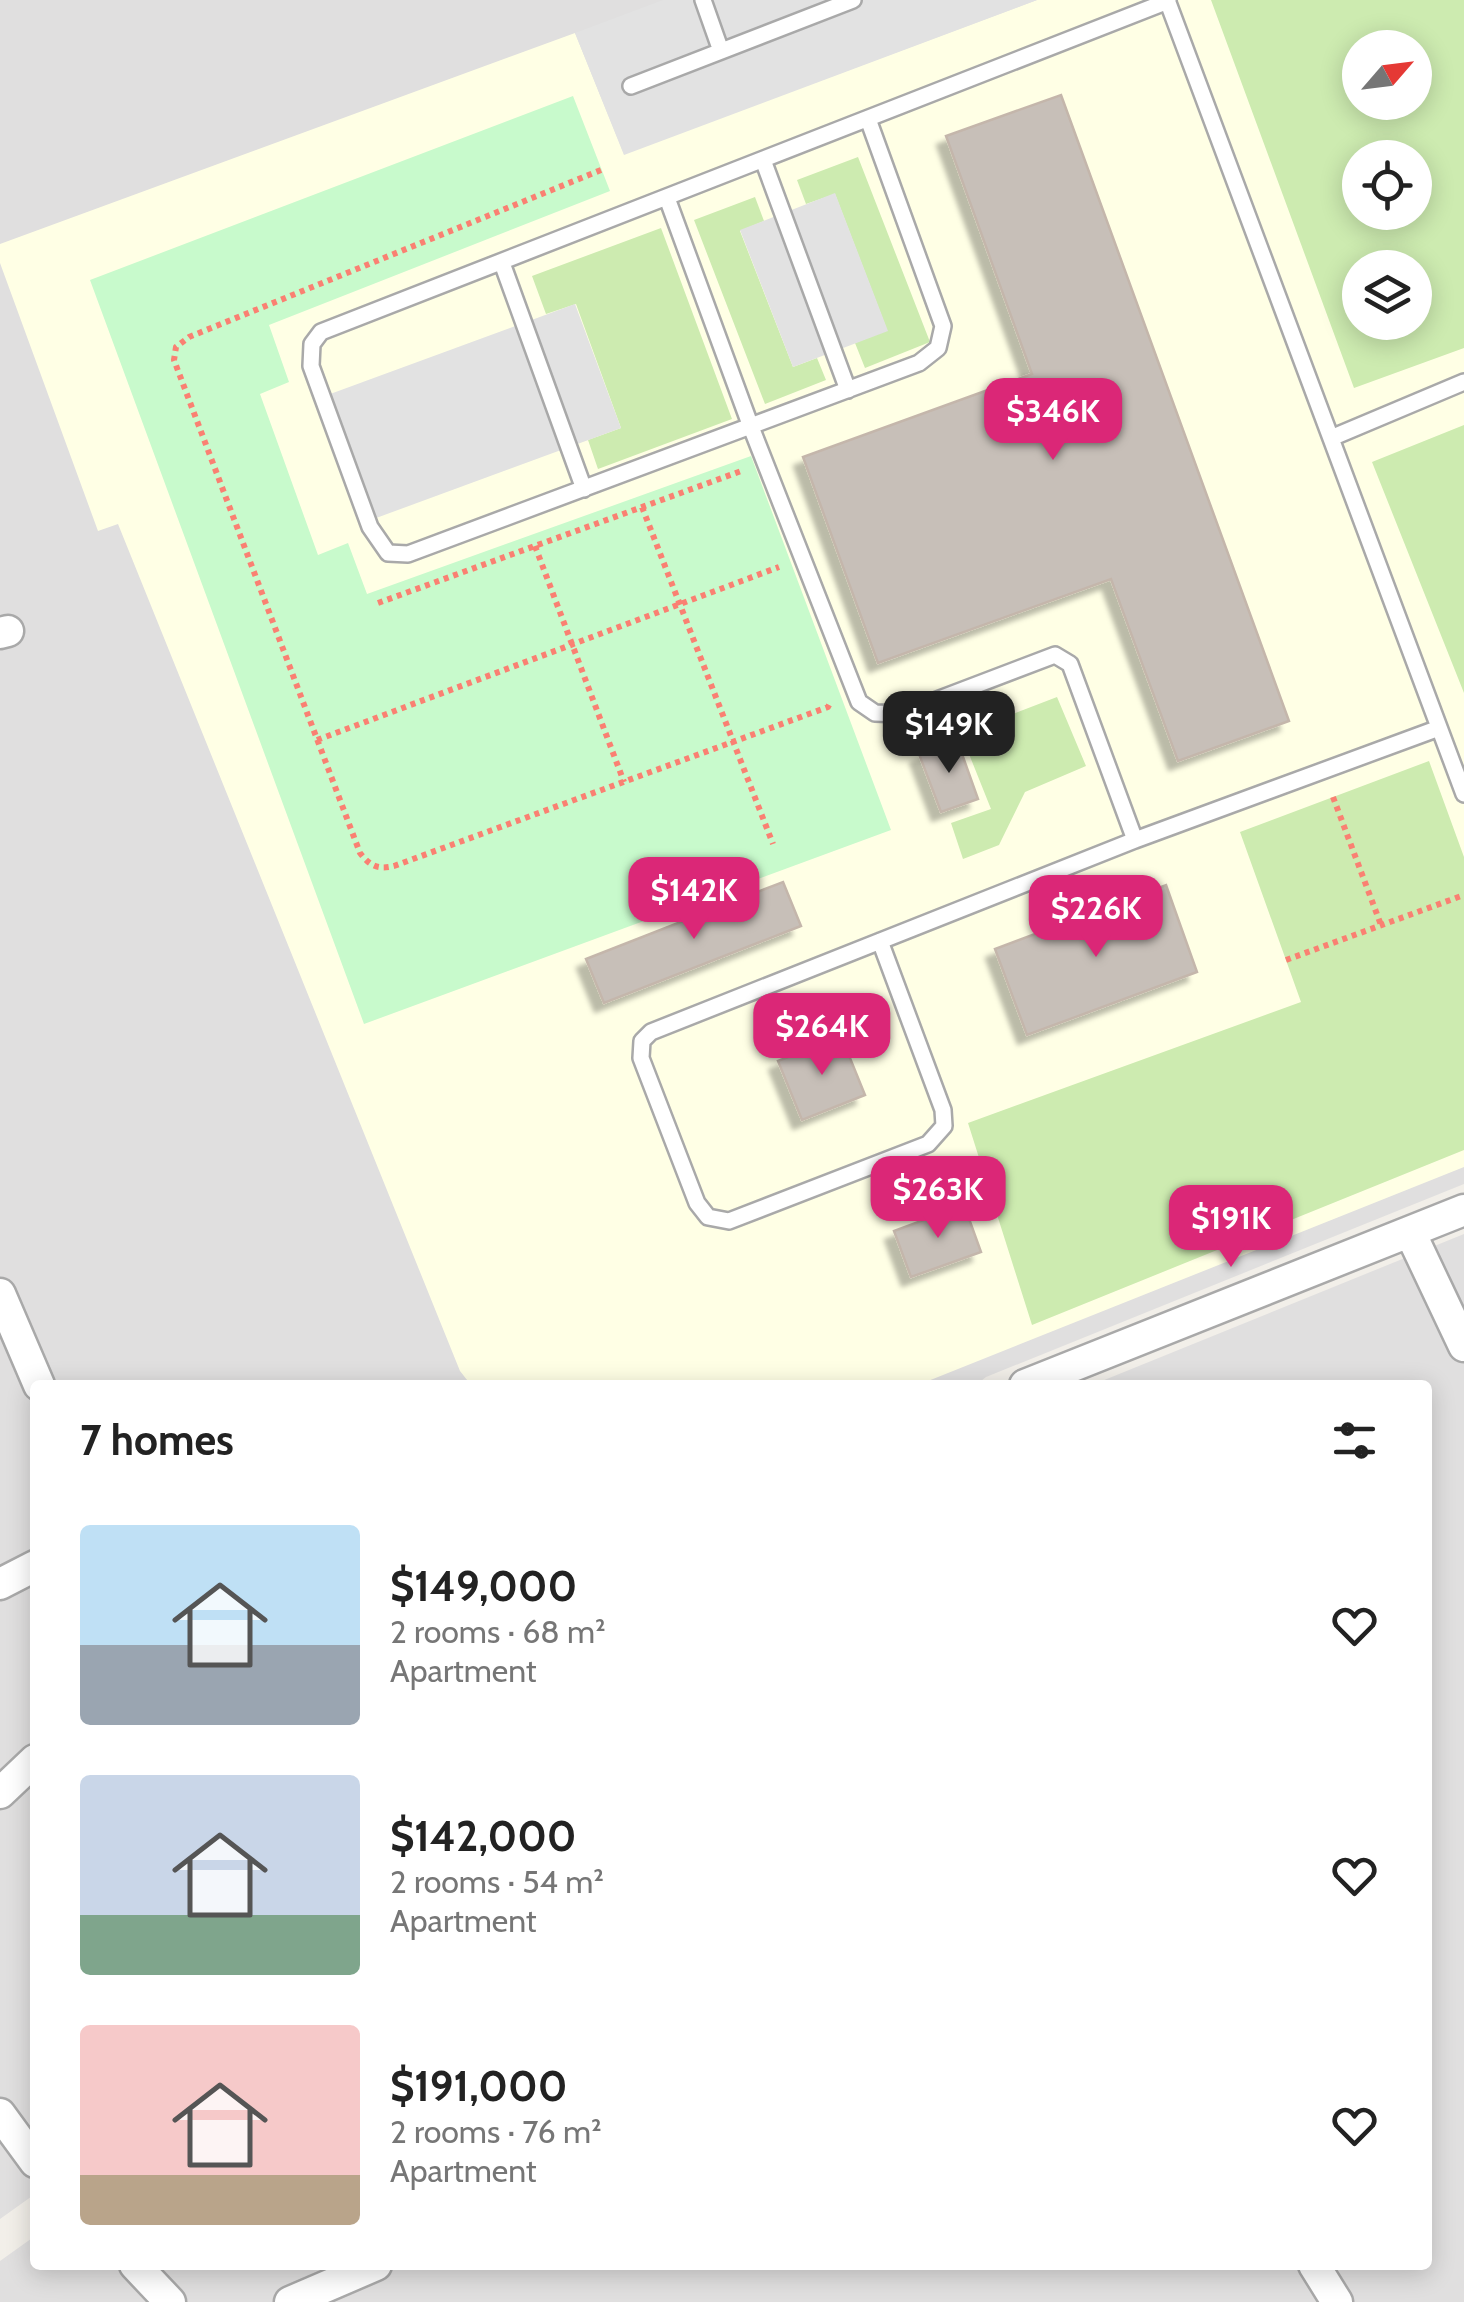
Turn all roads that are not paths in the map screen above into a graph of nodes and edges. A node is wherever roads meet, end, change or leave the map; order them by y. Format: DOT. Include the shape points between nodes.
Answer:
graph roads {
  1 [pos="703,0"];
  2 [pos="853,0"];
  3 [pos="1168,0"];
  4 [pos="720,51"];
  5 [pos="632,86"];
  6 [pos="868,119"];
  7 [pos="763,160"];
  8 [pos="667,198"];
  9 [pos="502,262"];
  10 [pos="1464,382"];
  11 [pos="848,390"];
  12 [pos="750,426"];
  13 [pos="1330,438"];
  14 [pos="584,489"];
  15 [pos="1440,728"];
  16 [pos="1464,794"];
  17 [pos="1135,840"];
  18 [pos="880,941"];
  19 [pos="1464,1210"];
  20 [pos="1410,1232"];
  21 [pos="0,1294"];
  22 [pos="1464,1346"];
  23 [pos="37,1380"];
  24 [pos="1038,1380"];
  25 [pos="30,1569"];
  26 [pos="0,1584"];
  27 [pos="30,1765"];
  28 [pos="0,1793"];
  29 [pos="0,2114"];
  30 [pos="19,2158"];
  31 [pos="140,2270"];
  32 [pos="364,2270"];
  33 [pos="1317,2270"];
  34 [pos="170,2302"];
  35 [pos="290,2302"];
  36 [pos="1336,2302"];
  1 -- 4 [label="lane"];
  2 -- 4 [label="lane"];
  3 -- 6 [label="lane"];
  3 -- 13 [label="lane"];
  4 -- 5 [label="lane"];
  6 -- 7 [label="lane"];
  6 -- 11 [label="lane" via="943,326 938,348 920,362"];
  7 -- 8 [label="lane"];
  7 -- 11 [label="lane"];
  8 -- 9 [label="lane"];
  8 -- 12 [label="lane"];
  9 -- 14 [label="lane"];
  9 -- 14 [label="lane" via="321,332 312,344 316,381 370,528 388,553 408,554"];
  10 -- 13 [label="lane"];
  11 -- 12 [label="lane"];
  12 -- 14 [label="lane"];
  12 -- 17 [label="lane" via="859,702 888,717 1055,655 1070,664"];
  13 -- 15 [label="lane"];
  15 -- 16 [label="lane"];
  15 -- 17 [label="lane"];
  17 -- 18 [label="lane"];
  18 -- 18 [label="lane" via="642,1041 641,1058 708,1216 729,1221 928,1144 944,1126 944,1110"];
  19 -- 20 [label="street"];
  20 -- 22 [label="street"];
  20 -- 24 [label="street"];
  21 -- 23 [label="street"];
  25 -- 26 [label="street"];
  27 -- 28 [label="street"];
  29 -- 30 [label="street"];
  31 -- 34 [label="street"];
  32 -- 35 [label="street"];
  33 -- 36 [label="street"];
}
